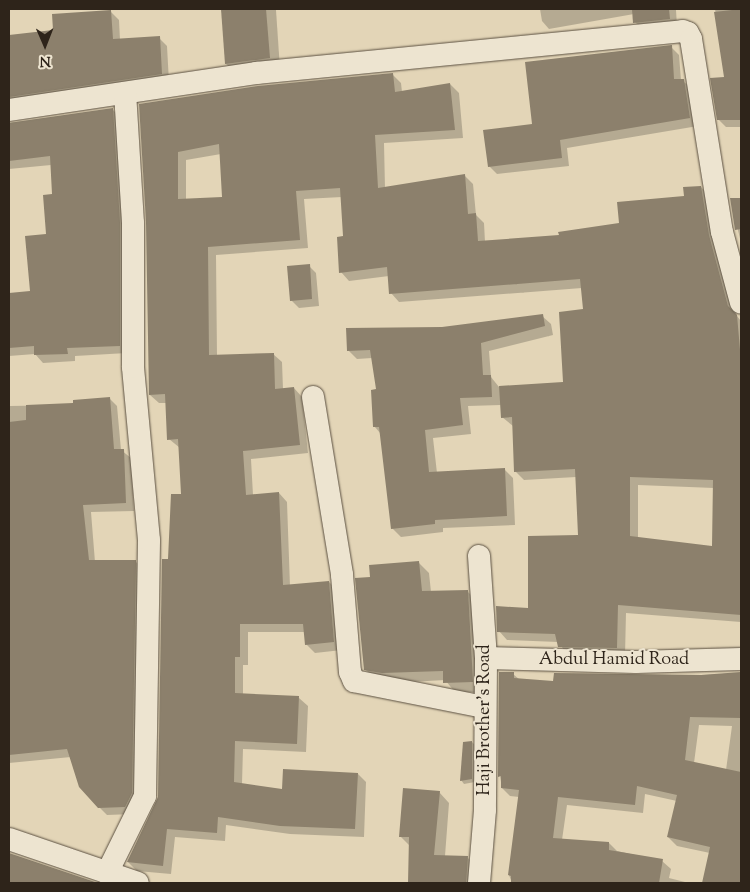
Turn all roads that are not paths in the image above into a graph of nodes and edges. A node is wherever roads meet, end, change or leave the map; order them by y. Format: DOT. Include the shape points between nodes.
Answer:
graph roads {
  1 [pos="125,93"];
  2 [pos="9,110"];
  3 [pos="741,303"];
  4 [pos="313,397"];
  5 [pos="479,556"];
  6 [pos="486,658"];
  7 [pos="741,659"];
  8 [pos="484,707"];
  9 [pos="9,839"];
  10 [pos="107,873"];
  11 [pos="138,883"];
  12 [pos="479,883"];
  1 -- 2 [label="street"];
  1 -- 3 [label="street" via="256,73 688,33 722,232"];
  1 -- 10 [label="street" via="133,223 133,367 149,540 146,787 145,796"];
  4 -- 8 [label="street" via="342,575 350,672 354,681"];
  5 -- 6 [label="street, Haji Brother's Road"];
  6 -- 7 [label="street, Abdul Hamid Road" via="636,662"];
  6 -- 8 [label="street, Haji Brother's Road"];
  8 -- 12 [label="street, Haji Brother's Road" via="485,810"];
  9 -- 10 [label="street"];
  10 -- 11 [label="street"];
}
